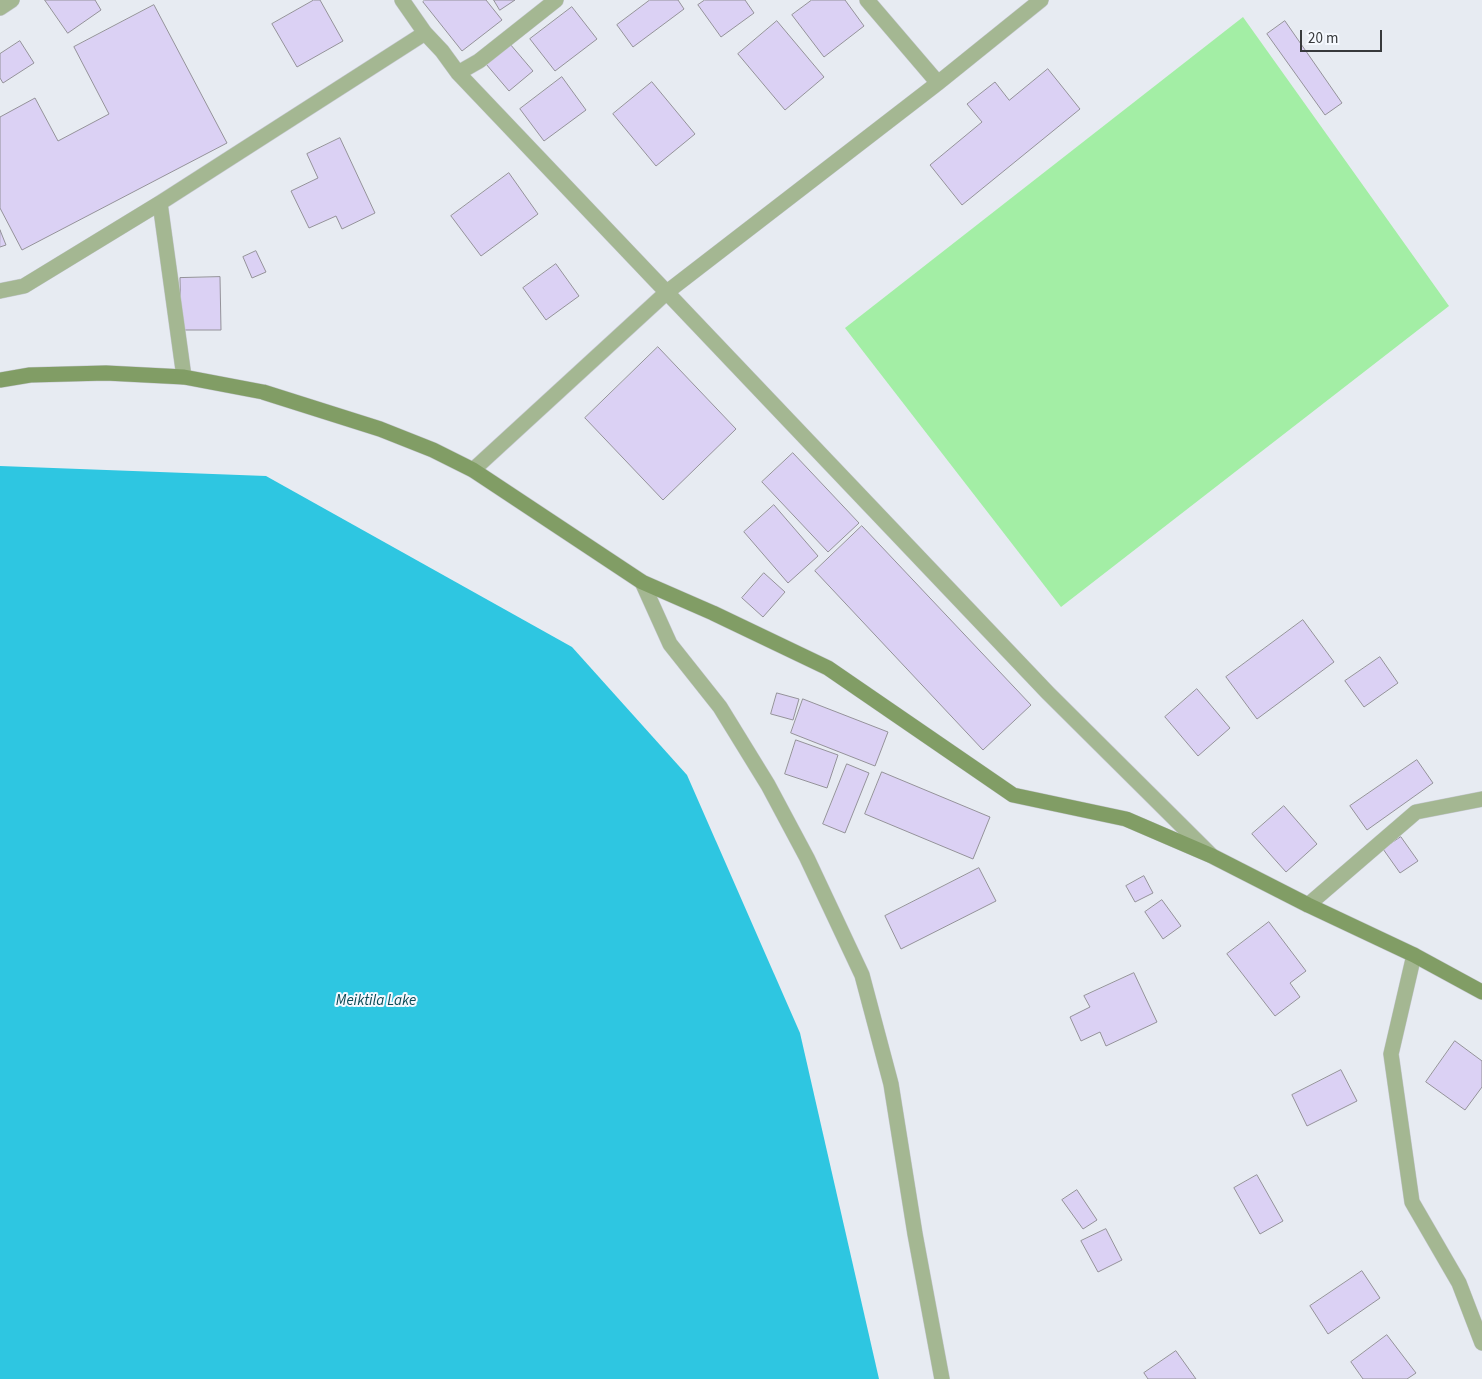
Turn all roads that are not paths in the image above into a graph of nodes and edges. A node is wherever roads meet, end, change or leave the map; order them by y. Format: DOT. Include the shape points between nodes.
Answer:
graph roads {
  1 [pos="12,0"];
  2 [pos="402,0"];
  3 [pos="556,0"];
  4 [pos="867,0"];
  5 [pos="1041,0"];
  6 [pos="0,8"];
  7 [pos="425,33"];
  8 [pos="458,73"];
  9 [pos="938,83"];
  10 [pos="160,203"];
  11 [pos="0,291"];
  12 [pos="667,292"];
  13 [pos="184,377"];
  14 [pos="0,380"];
  15 [pos="473,470"];
  16 [pos="642,582"];
  17 [pos="1482,799"];
  18 [pos="1212,856"];
  19 [pos="1308,905"];
  20 [pos="1414,955"];
  21 [pos="1482,992"];
  22 [pos="1482,1344"];
  23 [pos="942,1379"];
  1 -- 6 [label="street"];
  2 -- 7 [label="street"];
  3 -- 8 [label="street"];
  4 -- 9 [label="street"];
  5 -- 9 [label="street"];
  7 -- 8 [label="street"];
  7 -- 10 [label="street"];
  8 -- 12 [label="street"];
  9 -- 12 [label="street"];
  10 -- 11 [label="street" via="24,286"];
  10 -- 13 [label="street"];
  12 -- 15 [label="street"];
  12 -- 18 [label="street" via="1048,693"];
  13 -- 14 [label="street" via="106,373 30,375"];
  13 -- 15 [label="street" via="263,392 326,411 433,450"];
  15 -- 16 [label="street"];
  16 -- 18 [label="street" via="828,668 1013,795 1126,819"];
  16 -- 23 [label="street" via="670,644 720,707 768,784 862,975 891,1084"];
  17 -- 19 [label="street" via="1416,812"];
  18 -- 19 [label="street"];
  19 -- 20 [label="street"];
  20 -- 21 [label="street"];
  20 -- 22 [label="street" via="1390,1054 1412,1202 1459,1283"];
}
